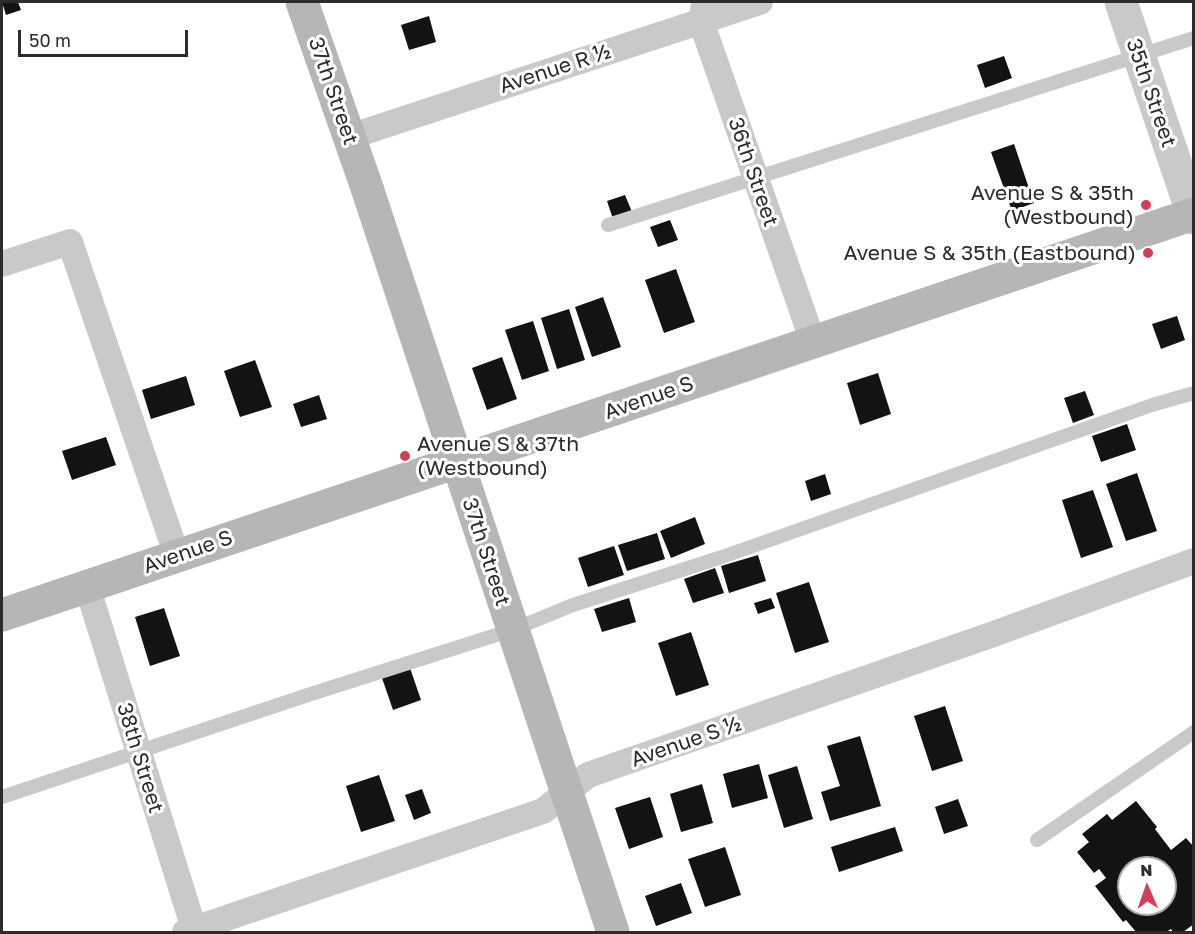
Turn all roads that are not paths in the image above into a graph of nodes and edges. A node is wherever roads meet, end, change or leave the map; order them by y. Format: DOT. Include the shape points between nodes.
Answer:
graph roads {
  1 [pos="302,2"];
  2 [pos="760,2"];
  3 [pos="1121,2"];
  4 [pos="703,11"];
  5 [pos="1194,38"];
  6 [pos="1139,57"];
  7 [pos="349,137"];
  8 [pos="755,178"];
  9 [pos="1193,215"];
  10 [pos="608,225"];
  11 [pos="2,264"];
  12 [pos="813,342"];
  13 [pos="1194,393"];
  14 [pos="456,463"];
  15 [pos="177,556"];
  16 [pos="1194,561"];
  17 [pos="87,586"];
  18 [pos="2,615"];
  19 [pos="512,630"];
  20 [pos="1194,732"];
  21 [pos="138,751"];
  22 [pos="567,792"];
  23 [pos="2,797"];
  24 [pos="1037,840"];
  25 [pos="189,931"];
  26 [pos="613,933"];
  1 -- 7 [label="main road, 37th Street"];
  2 -- 4 [label="street, Avenue R ½"];
  3 -- 6 [label="street, 35th Street"];
  4 -- 7 [label="street, Avenue R ½"];
  4 -- 8 [label="street, 36th Street"];
  5 -- 6 [label="lane"];
  6 -- 8 [label="lane"];
  6 -- 9 [label="street, 35th Street"];
  7 -- 14 [label="main road, 37th Street"];
  8 -- 10 [label="lane"];
  8 -- 12 [label="street, 36th Street"];
  9 -- 12 [label="main road, Avenue S"];
  11 -- 15 [label="street" via="70,242"];
  12 -- 14 [label="main road, Avenue S"];
  13 -- 19 [label="lane" via="573,605"];
  14 -- 15 [label="main road, Avenue S"];
  14 -- 19 [label="main road, 37th Street"];
  15 -- 17 [label="main road, Avenue S"];
  16 -- 22 [label="street, Avenue S ½" via="588,775"];
  17 -- 18 [label="main road, Avenue S"];
  17 -- 21 [label="street, 38th Street"];
  19 -- 21 [label="lane"];
  19 -- 22 [label="main road, 37th Street"];
  20 -- 24 [label="lane"];
  21 -- 23 [label="lane"];
  21 -- 25 [label="street, 38th Street"];
  22 -- 25 [label="street, Avenue S ½" via="543,811"];
  22 -- 26 [label="main road, 37th Street"];
}
